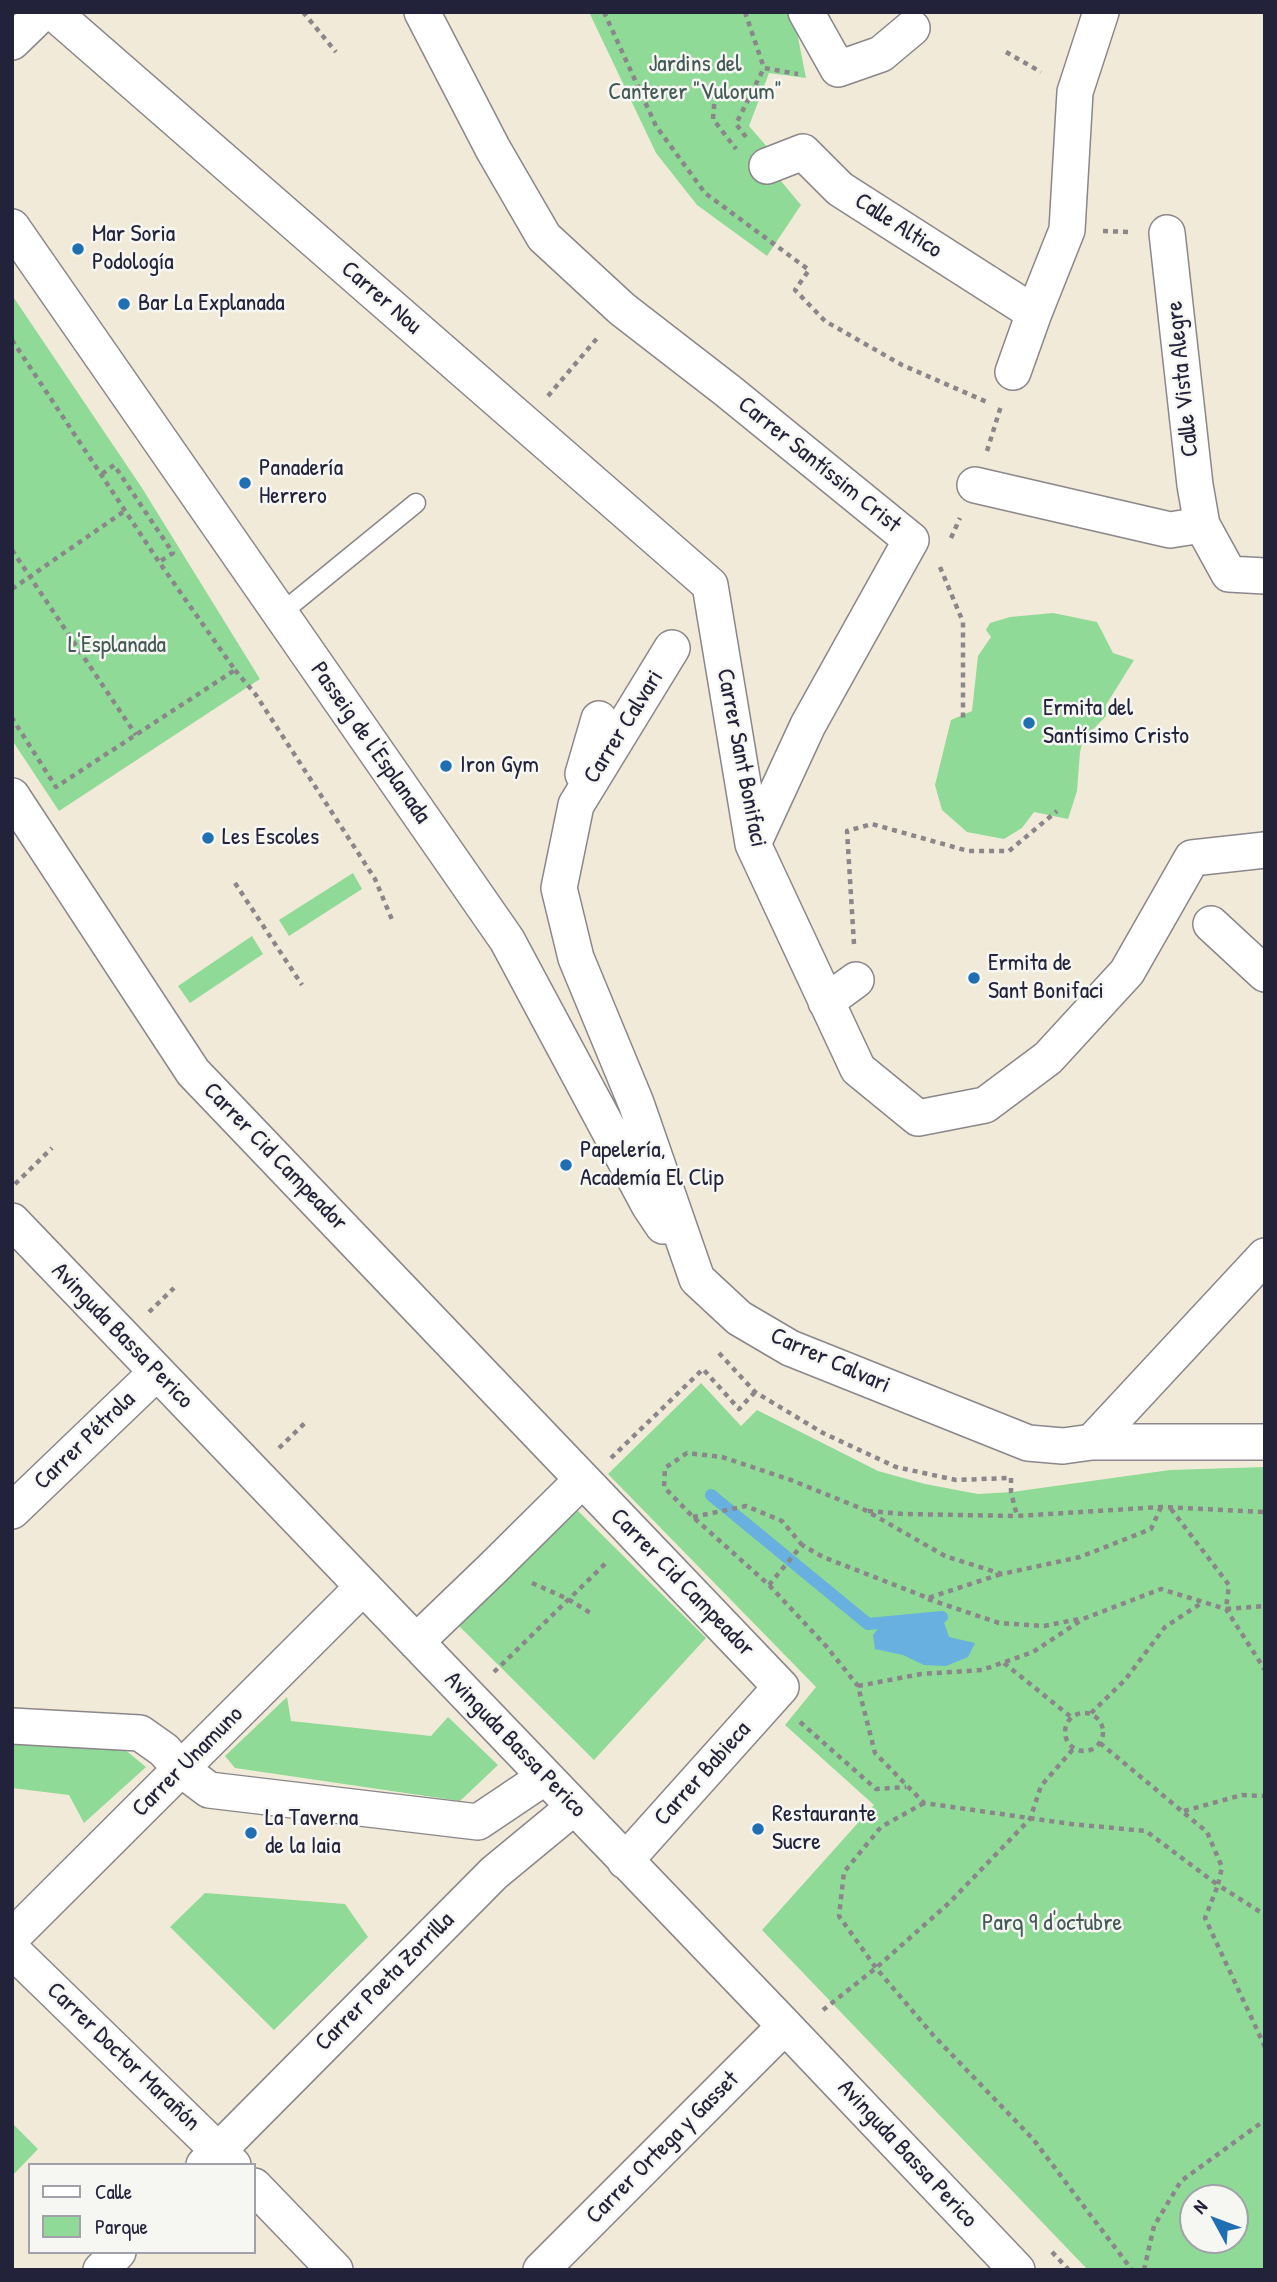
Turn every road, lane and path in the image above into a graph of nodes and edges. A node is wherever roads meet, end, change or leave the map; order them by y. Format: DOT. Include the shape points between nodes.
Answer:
graph roads {
  1 [pos="43,12"];
  2 [pos="53,12"];
  3 [pos="303,12"];
  4 [pos="422,12"];
  5 [pos="604,12"];
  6 [pos="745,12"];
  7 [pos="806,12"];
  8 [pos="1101,12"];
  9 [pos="912,28"];
  10 [pos="12,42"];
  11 [pos="336,52"];
  12 [pos="764,68"];
  13 [pos="838,69"];
  14 [pos="715,94"];
  15 [pos="767,166"];
  16 [pos="12,228"];
  17 [pos="1067,230"];
  18 [pos="1167,233"];
  19 [pos="622,309"];
  20 [pos="1034,313"];
  21 [pos="12,340"];
  22 [pos="1013,372"];
  23 [pos="1001,407"];
  24 [pos="525,424"];
  25 [pos="102,474"];
  26 [pos="975,485"];
  27 [pos="416,503"];
  28 [pos="126,510"];
  29 [pos="1202,525"];
  30 [pos="911,540"];
  31 [pos="949,542"];
  32 [pos="12,550"];
  33 [pos="159,562"];
  34 [pos="1265,576"];
  35 [pos="30,577"];
  36 [pos="710,585"];
  37 [pos="12,589"];
  38 [pos="280,614"];
  39 [pos="672,648"];
  40 [pos="235,670"];
  41 [pos="12,718"];
  42 [pos="599,719"];
  43 [pos="963,720"];
  44 [pos="136,735"];
  45 [pos="13,798"];
  46 [pos="576,805"];
  47 [pos="1057,811"];
  48 [pos="753,844"];
  49 [pos="1265,850"];
  50 [pos="235,883"];
  51 [pos="393,922"];
  52 [pos="1211,925"];
  53 [pos="1265,974"];
  54 [pos="856,980"];
  55 [pos="302,985"];
  56 [pos="826,1002"];
  57 [pos="51,1148"];
  58 [pos="12,1187"];
  59 [pos="12,1221"];
  60 [pos="1265,1256"];
  61 [pos="697,1279"];
  62 [pos="157,1372"];
  63 [pos="755,1392"];
  64 [pos="1092,1442"];
  65 [pos="1265,1442"];
  66 [pos="595,1470"];
  67 [pos="1011,1478"];
  68 [pos="1161,1507"];
  69 [pos="1171,1509"];
  70 [pos="864,1510"];
  71 [pos="12,1511"];
  72 [pos="1265,1512"];
  73 [pos="1017,1516"];
  74 [pos="693,1517"];
  75 [pos="803,1545"];
  76 [pos="612,1556"];
  77 [pos="491,1570"];
  78 [pos="1002,1574"];
  79 [pos="769,1585"];
  80 [pos="363,1587"];
  81 [pos="928,1598"];
  82 [pos="568,1599"];
  83 [pos="1204,1601"];
  84 [pos="1265,1606"];
  85 [pos="1226,1609"];
  86 [pos="592,1615"];
  87 [pos="1083,1619"];
  88 [pos="416,1642"];
  89 [pos="1003,1662"];
  90 [pos="1265,1671"];
  91 [pos="489,1677"];
  92 [pos="858,1686"];
  93 [pos="787,1701"];
  94 [pos="1091,1713"];
  95 [pos="1071,1717"];
  96 [pos="12,1726"];
  97 [pos="1100,1743"];
  98 [pos="1074,1748"];
  99 [pos="181,1769"];
  100 [pos="545,1777"];
  101 [pos="906,1787"];
  102 [pos="1265,1796"];
  103 [pos="924,1803"];
  104 [pos="574,1807"];
  105 [pos="1184,1811"];
  106 [pos="1030,1819"];
  107 [pos="478,1822"];
  108 [pos="625,1861"];
  109 [pos="494,1873"];
  110 [pos="1218,1885"];
  111 [pos="1265,1915"];
  112 [pos="12,1937"];
  113 [pos="12,1950"];
  114 [pos="876,1968"];
  115 [pos="812,2002"];
  116 [pos="822,2012"];
  117 [pos="830,2020"];
  118 [pos="785,2025"];
  119 [pos="1265,2047"];
  120 [pos="1265,2120"];
  121 [pos="219,2160"];
  122 [pos="256,2188"];
  123 [pos="1050,2250"];
  124 [pos="116,2254"];
  125 [pos="1001,2265"];
  126 [pos="101,2270"];
  127 [pos="335,2270"];
  128 [pos="541,2270"];
  129 [pos="1069,2270"];
  130 [pos="1132,2270"];
  131 [pos="1144,2270"];
  1 -- 10 [label="street"];
  2 -- 24 [label="street, Carrer Nou"];
  3 -- 11 [label="path"];
  4 -- 19 [label="street, Carrer Santíssim Crist" via="544,237"];
  5 -- 23 [label="path" via="656,126 705,193 809,270 795,290 825,321 902,365"];
  6 -- 12 [label="path"];
  7 -- 13 [label="street"];
  8 -- 17 [label="street" via="1075,92"];
  9 -- 13 [label="street" via="881,54"];
  12 -- 13 [label="path" via="798,74"];
  12 -- 15 [label="path" via="736,124"];
  14 -- 15 [label="path" via="713,119 750,167"];
  15 -- 20 [label="street, Calle Altico" via="803,152 840,189"];
  16 -- 38 [label="street, Passeig de l'Esplanada"];
  17 -- 18 [label="path"];
  17 -- 20 [label="street"];
  18 -- 29 [label="street, Calle Vista Alegre"];
  19 -- 24 [label="path"];
  19 -- 30 [label="street, Carrer Santíssim Crist"];
  20 -- 22 [label="street"];
  21 -- 25 [label="path"];
  22 -- 23 [label="path"];
  23 -- 26 [label="path"];
  24 -- 36 [label="street, Carrer Nou"];
  25 -- 28 [label="path"];
  25 -- 33 [label="path" via="114,465 173,553"];
  26 -- 29 [label="street" via="1170,530"];
  26 -- 31 [label="path"];
  27 -- 38 [label="lane"];
  28 -- 33 [label="path"];
  28 -- 35 [label="path"];
  29 -- 34 [label="street, Calle Vista Alegre" via="1229,574"];
  30 -- 43 [label="path" via="938,564 963,622"];
  30 -- 48 [label="street, Carrer Santíssim Crist" via="808,725"];
  32 -- 35 [label="path"];
  33 -- 40 [label="path"];
  35 -- 37 [label="path"];
  35 -- 44 [label="path"];
  36 -- 48 [label="street, Carrer Sant Bonifaci"];
  38 -- 61 [label="street, Passeig de l'Esplanada" via="507,940 649,1205"];
  39 -- 46 [label="street, Carrer Calvari"];
  40 -- 44 [label="path"];
  40 -- 51 [label="path" via="375,878"];
  41 -- 44 [label="path" via="56,787"];
  42 -- 46 [label="street, Carrer Calvari"];
  45 -- 66 [label="street, Carrer Cid Campeador" via="193,1072 463,1352"];
  46 -- 61 [label="street, Carrer Calvari" via="559,888 576,958 636,1102"];
  47 -- 54 [label="path" via="1009,851 968,851 872,824 847,831"];
  48 -- 56 [label="street, Carrer Sant Bonifaci"];
  49 -- 56 [label="street, Carrer Sant Bonifaci" via="1192,858 1127,972 1048,1058 985,1105 918,1118 858,1069"];
  50 -- 55 [label="path"];
  52 -- 53 [label="street"];
  54 -- 56 [label="street"];
  57 -- 58 [label="path"];
  59 -- 62 [label="street, Avinguda Bassa Perico"];
  60 -- 64 [label="street"];
  61 -- 64 [label="street, Carrer Calvari" via="739,1318 790,1348 1028,1443 1063,1447"];
  62 -- 71 [label="street, Carrer Pétrola"];
  62 -- 80 [label="street, Avinguda Bassa Perico"];
  63 -- 66 [label="path" via="739,1409 702,1369"];
  64 -- 65 [label="street, Carrer Calvari"];
  66 -- 77 [label="street"];
  66 -- 93 [label="street, Carrer Cid Campeador"];
  67 -- 73 [label="path"];
  68 -- 69 [label="path"];
  68 -- 73 [label="path"];
  68 -- 78 [label="path" via="1151,1529 1080,1557"];
  69 -- 72 [label="path"];
  69 -- 85 [label="path" via="1229,1585"];
  70 -- 73 [label="path"];
  70 -- 74 [label="path" via="722,1457 687,1453 664,1468 664,1486"];
  70 -- 78 [label="path" via="946,1556"];
  74 -- 75 [label="path" via="746,1506 782,1521"];
  74 -- 79 [label="path"];
  75 -- 79 [label="path"];
  75 -- 81 [label="path" via="823,1558"];
  76 -- 82 [label="path"];
  77 -- 82 [label="path"];
  77 -- 88 [label="street"];
  78 -- 81 [label="path"];
  79 -- 92 [label="path"];
  80 -- 88 [label="street, Avinguda Bassa Perico"];
  80 -- 99 [label="street, Carrer Unamuno"];
  81 -- 87 [label="path" via="999,1623 1044,1626"];
  82 -- 86 [label="path"];
  82 -- 91 [label="path"];
  83 -- 85 [label="path"];
  83 -- 87 [label="path" via="1161,1589"];
  83 -- 94 [label="path" via="1165,1627 1125,1679"];
  84 -- 85 [label="path"];
  85 -- 90 [label="path"];
  87 -- 89 [label="path" via="1033,1652"];
  88 -- 100 [label="street, Avinguda Bassa Perico"];
  89 -- 92 [label="path" via="982,1670 921,1674"];
  89 -- 95 [label="path"];
  92 -- 101 [label="path" via="875,1753"];
  93 -- 101 [label="path" via="876,1789"];
  93 -- 108 [label="street, Carrer Babieca"];
  94 -- 95 [label="path"];
  94 -- 97 [label="path" via="1103,1726"];
  95 -- 98 [label="path" via="1065,1733"];
  96 -- 99 [label="street" via="140,1733"];
  97 -- 98 [label="path" via="1088,1751"];
  97 -- 105 [label="path"];
  98 -- 106 [label="path" via="1041,1786"];
  99 -- 107 [label="street" via="209,1790"];
  99 -- 112 [label="street, Carrer Unamuno"];
  100 -- 104 [label="street, Avinguda Bassa Perico"];
  100 -- 107 [label="street"];
  101 -- 103 [label="path"];
  102 -- 105 [label="path" via="1242,1795"];
  103 -- 106 [label="path"];
  103 -- 114 [label="path" via="881,1827 844,1872 839,1916"];
  104 -- 108 [label="street, Avinguda Bassa Perico"];
  104 -- 109 [label="street, Carrer Poeta Zorrilla"];
  105 -- 110 [label="path" via="1207,1832 1222,1867"];
  106 -- 110 [label="path" via="1146,1831"];
  106 -- 114 [label="path"];
  107 -- 109 [label="street"];
  108 -- 118 [label="street, Avinguda Bassa Perico"];
  109 -- 121 [label="street, Carrer Poeta Zorrilla"];
  110 -- 111 [label="path"];
  110 -- 119 [label="path" via="1205,1918"];
  113 -- 121 [label="street, Carrer Doctor Marañón"];
  114 -- 116 [label="path"];
  114 -- 130 [label="path" via="1033,2139"];
  115 -- 116 [label="path"];
  116 -- 117 [label="path"];
  118 -- 125 [label="street, Avinguda Bassa Perico"];
  118 -- 128 [label="street, Carrer Ortega y Gasset"];
  120 -- 131 [label="path" via="1181,2181 1154,2226"];
  122 -- 127 [label="street"];
  123 -- 129 [label="path"];
  124 -- 126 [label="street"];
}
